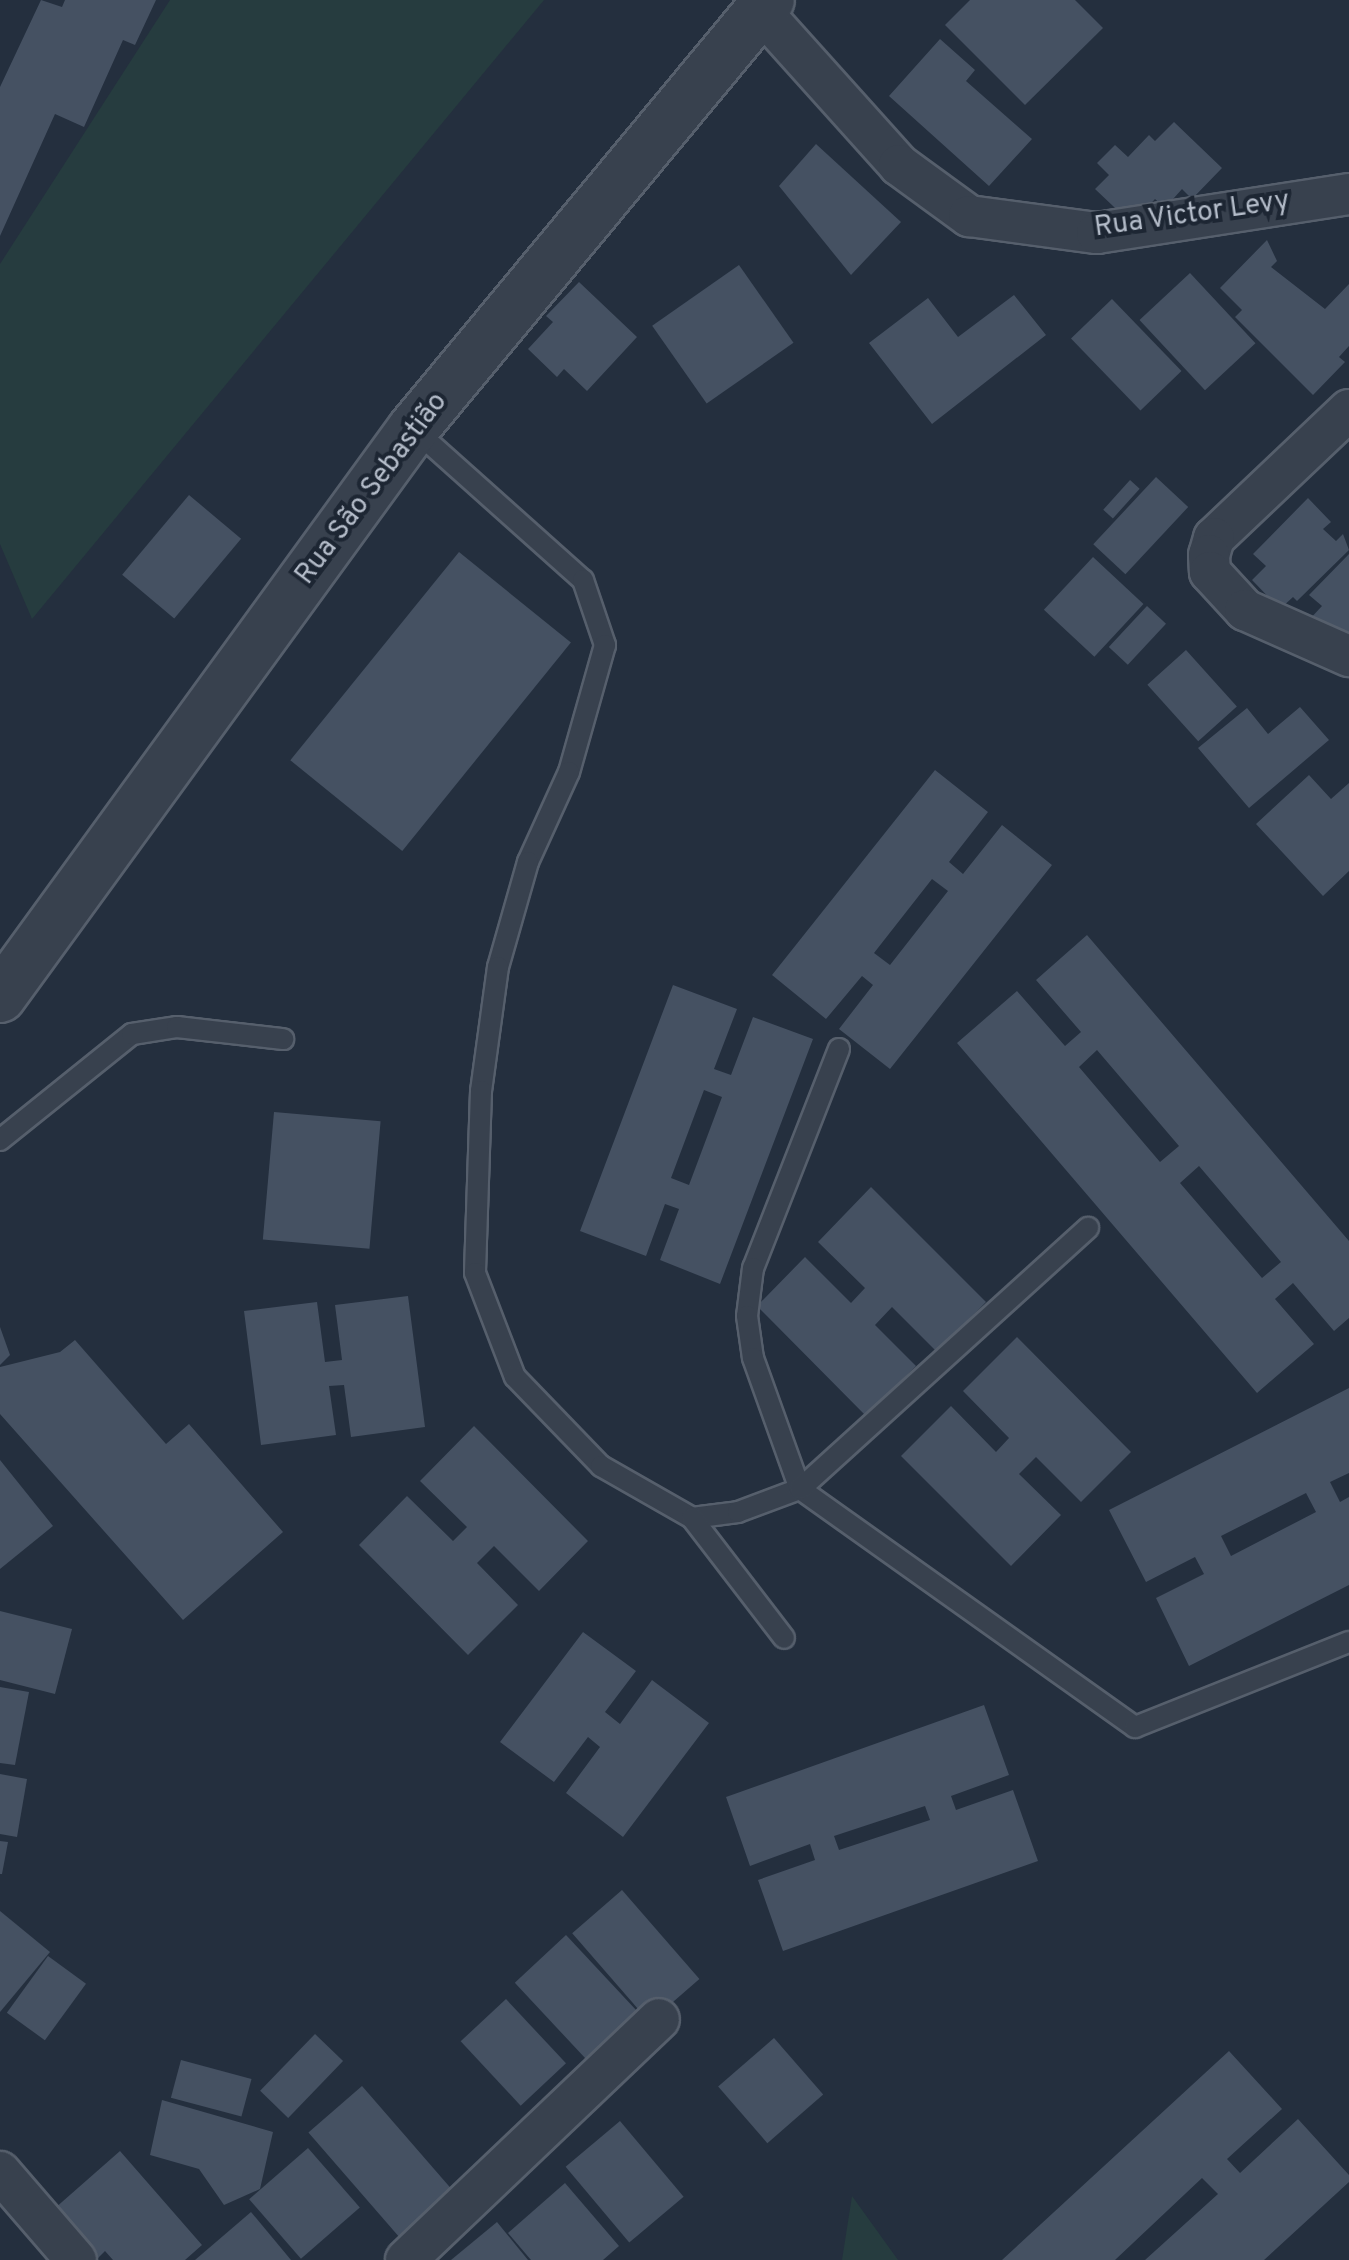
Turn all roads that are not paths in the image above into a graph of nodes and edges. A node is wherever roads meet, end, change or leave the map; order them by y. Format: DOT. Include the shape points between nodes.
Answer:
graph roads {
  1 [pos="765,5"];
  2 [pos="1349,194"];
  3 [pos="1349,410"];
  4 [pos="413,429"];
  5 [pos="1349,656"];
  6 [pos="0,996"];
  7 [pos="283,1039"];
  8 [pos="838,1049"];
  9 [pos="0,1140"];
  10 [pos="1088,1228"];
  11 [pos="800,1489"];
  12 [pos="692,1518"];
  13 [pos="784,1638"];
  14 [pos="1349,1642"];
  15 [pos="660,2019"];
  16 [pos="0,2172"];
  17 [pos="76,2260"];
  18 [pos="406,2260"];
  1 -- 2 [label="street, Rua Victor Levy" via="899,165 969,216 1097,233"];
  1 -- 4 [label="street, Rua São Sebastião"];
  3 -- 5 [label="street" via="1214,538 1209,555 1210,572 1245,610"];
  4 -- 6 [label="street, Rua São Sebastião"];
  4 -- 12 [label="lane" via="583,580 605,646 569,772 528,862 498,967 481,1091 475,1273 515,1377 556,1424 601,1466"];
  7 -- 9 [label="lane" via="176,1027 132,1034"];
  8 -- 11 [label="lane" via="753,1268 747,1316 753,1358"];
  10 -- 11 [label="lane"];
  11 -- 12 [label="lane" via="738,1512"];
  11 -- 14 [label="lane" via="1135,1727"];
  12 -- 13 [label="lane"];
  15 -- 18 [label="street"];
  16 -- 17 [label="street"];
}
